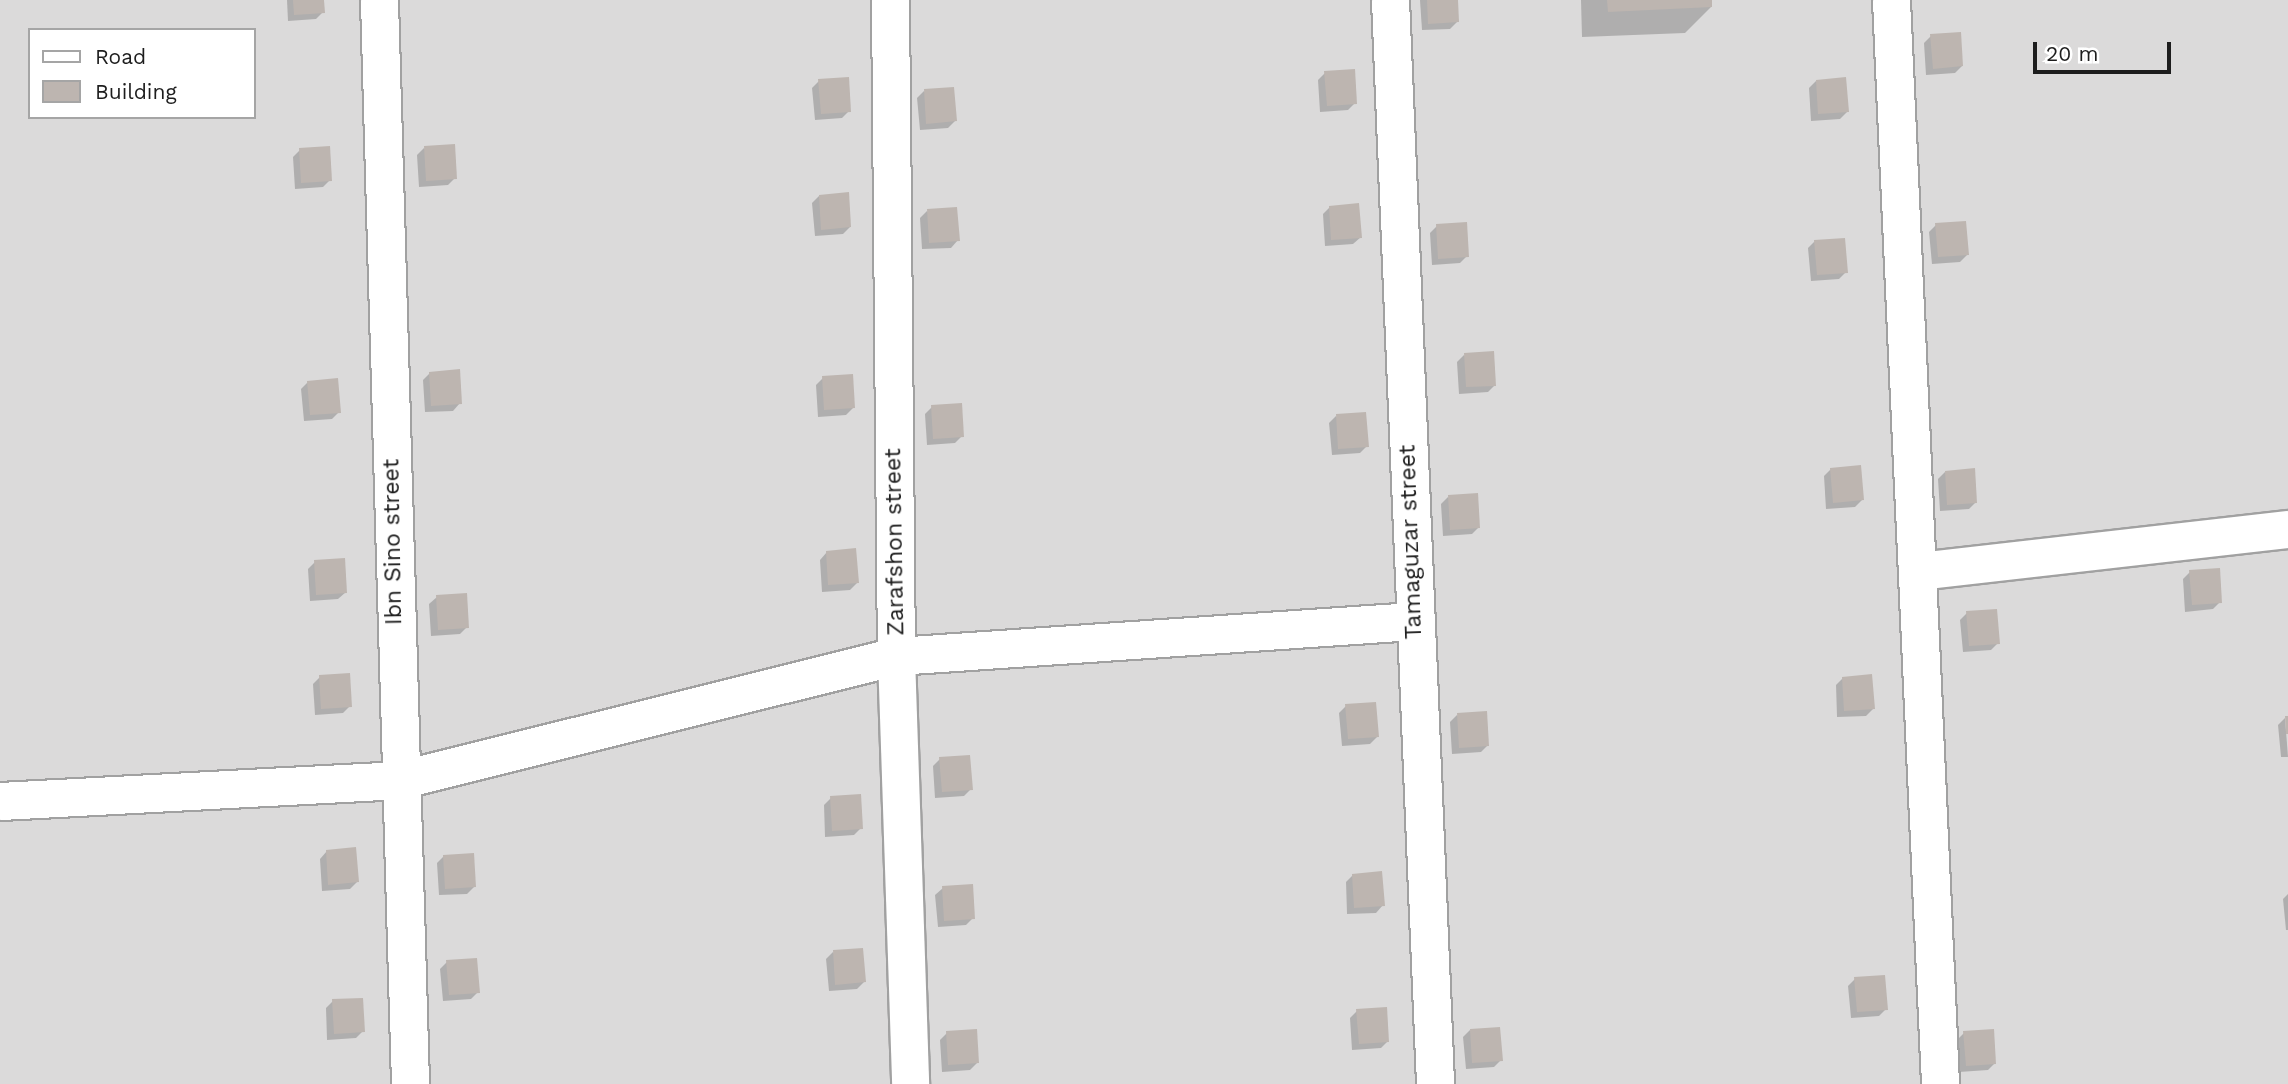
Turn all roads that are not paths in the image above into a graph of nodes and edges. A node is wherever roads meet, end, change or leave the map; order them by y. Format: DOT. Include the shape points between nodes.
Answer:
graph roads {
  1 [pos="379,0"];
  2 [pos="890,0"];
  3 [pos="1390,0"];
  4 [pos="1891,0"];
  5 [pos="2288,529"];
  6 [pos="1918,571"];
  7 [pos="1414,621"];
  8 [pos="896,656"];
  9 [pos="399,780"];
  10 [pos="0,801"];
  11 [pos="410,1084"];
  12 [pos="910,1084"];
  13 [pos="1435,1084"];
  14 [pos="1940,1084"];
  1 -- 9 [label="street, Ibn Sino street"];
  2 -- 8 [label="street, Zarafshon street"];
  3 -- 7 [label="street, Tamaguzar street"];
  4 -- 6 [label="street"];
  5 -- 6 [label="street"];
  6 -- 14 [label="street"];
  7 -- 8 [label="street"];
  7 -- 13 [label="street, Tamaguzar street"];
  8 -- 9 [label="street"];
  8 -- 12 [label="street, Zarafshon street"];
  9 -- 10 [label="street"];
  9 -- 11 [label="street, Ibn Sino street"];
}
